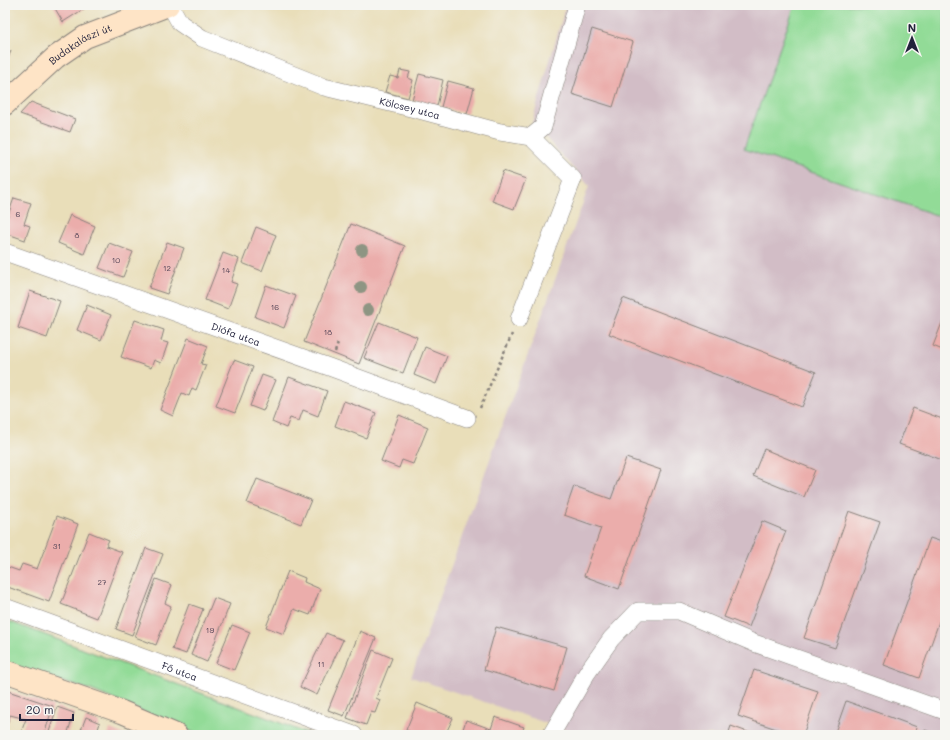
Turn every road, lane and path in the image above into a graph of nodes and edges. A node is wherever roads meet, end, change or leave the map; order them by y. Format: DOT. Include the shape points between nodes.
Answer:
graph roads {
  1 [pos="577,5"];
  2 [pos="162,6"];
  3 [pos="5,104"];
  4 [pos="531,137"];
  5 [pos="5,252"];
  6 [pos="519,319"];
  7 [pos="466,418"];
  8 [pos="5,607"];
  9 [pos="5,671"];
  10 [pos="945,710"];
  11 [pos="176,735"];
  12 [pos="354,735"];
  13 [pos="551,735"];
  1 -- 4 [label="street" via="543,127"];
  2 -- 3 [label="street, Budakalászi út" via="85,37 56,57"];
  2 -- 4 [label="street, Kölcsey utca" via="180,23 202,38 324,87 500,132"];
  4 -- 6 [label="street" via="573,179"];
  5 -- 7 [label="street, Diófa utca"];
  6 -- 7 [label="path" via="476,418"];
  8 -- 12 [label="street, Fő utca"];
  9 -- 11 [label="street" via="122,712"];
  10 -- 13 [label="street" via="754,643 679,611 638,611 610,639"];
}
